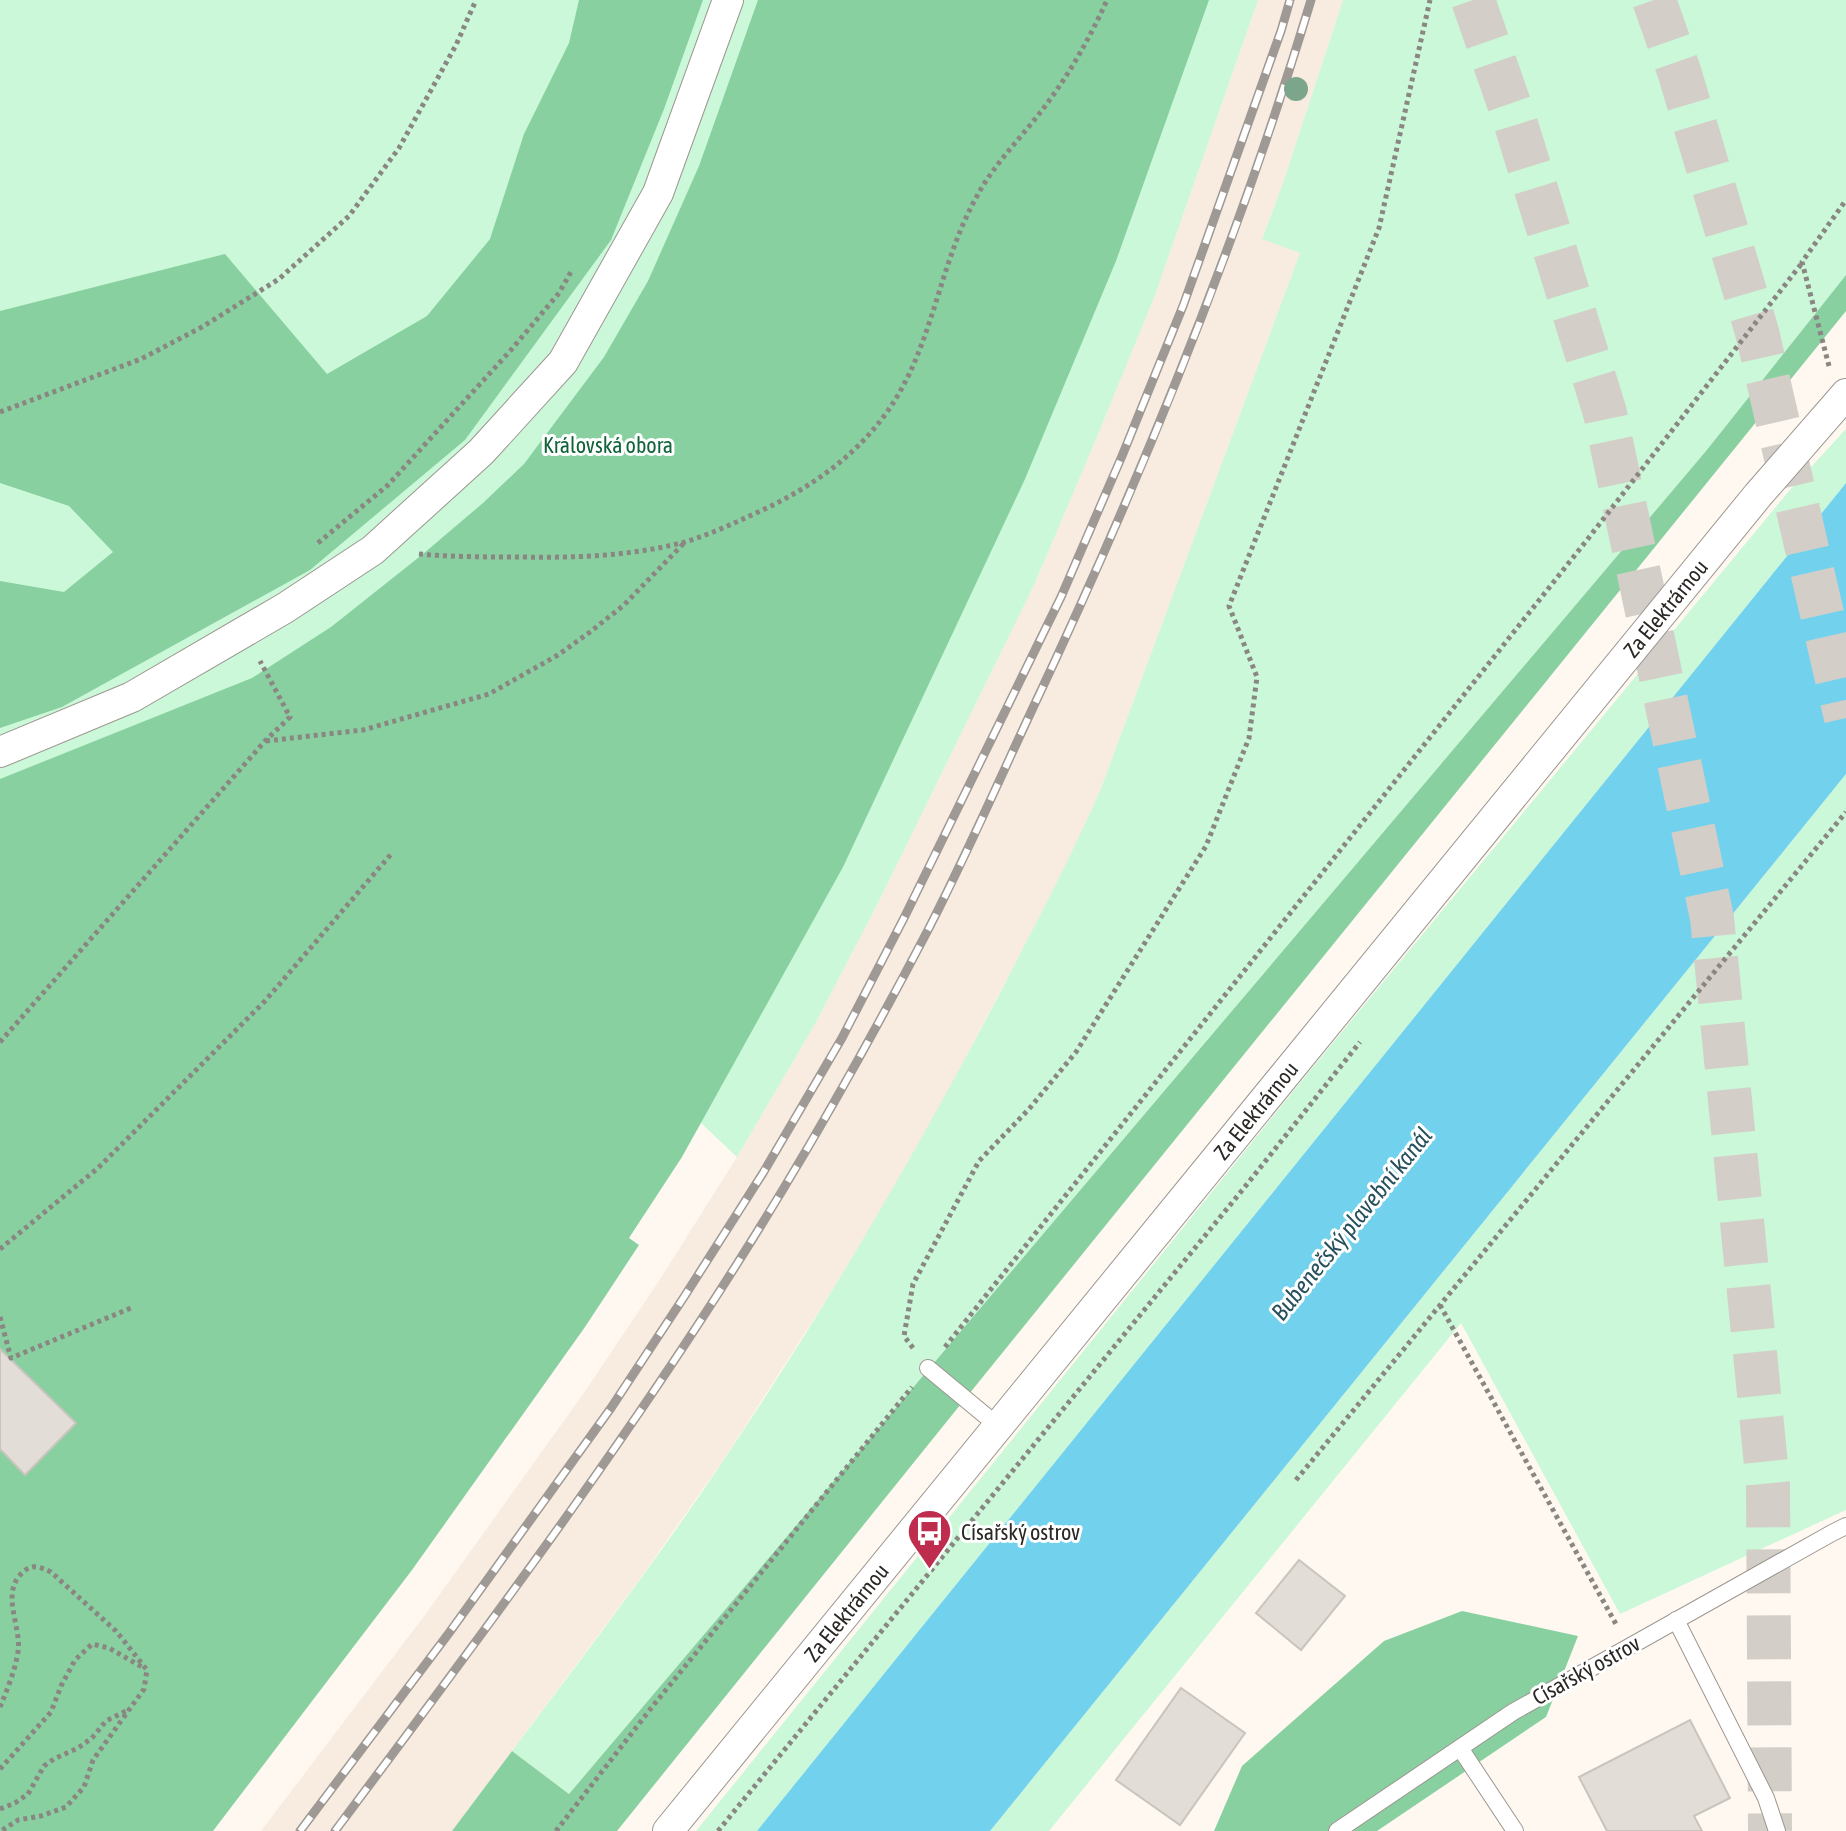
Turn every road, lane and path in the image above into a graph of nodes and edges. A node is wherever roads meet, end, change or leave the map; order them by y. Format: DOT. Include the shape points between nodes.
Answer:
graph roads {
  1 [pos="476,0"];
  2 [pos="728,0"];
  3 [pos="1107,0"];
  4 [pos="1430,0"];
  5 [pos="1846,200"];
  6 [pos="1802,262"];
  7 [pos="574,266"];
  8 [pos="1842,398"];
  9 [pos="0,412"];
  10 [pos="685,541"];
  11 [pos="315,545"];
  12 [pos="373,550"];
  13 [pos="245,632"];
  14 [pos="265,741"];
  15 [pos="0,752"];
  16 [pos="1846,812"];
  17 [pos="392,853"];
  18 [pos="0,1042"];
  19 [pos="0,1249"];
  20 [pos="1440,1305"];
  21 [pos="131,1308"];
  22 [pos="0,1317"];
  23 [pos="928,1368"];
  24 [pos="998,1426"];
  25 [pos="1296,1480"];
  26 [pos="1846,1526"];
  27 [pos="1676,1620"];
  28 [pos="1628,1647"];
  29 [pos="147,1670"];
  30 [pos="0,1707"];
  31 [pos="129,1710"];
  32 [pos="1460,1748"];
  33 [pos="0,1769"];
  34 [pos="0,1809"];
  35 [pos="1,1831"];
  36 [pos="556,1831"];
  37 [pos="668,1831"];
  38 [pos="1337,1831"];
  39 [pos="1515,1831"];
  40 [pos="1777,1831"];
  1 -- 9 [label="path" via="399,148 349,216 279,279 141,359"];
  2 -- 12 [label="street" via="658,193 563,362 481,452"];
  3 -- 10 [label="path" via="1074,63 977,196 914,366 884,416 845,459 797,493"];
  4 -- 23 [label="path" via="1379,228 1229,606 1257,677 1249,738 1206,846 1076,1052 979,1161 913,1284 904,1336"];
  5 -- 6 [label="path"];
  6 -- 8 [label="path"];
  6 -- 23 [label="path"];
  7 -- 11 [label="path" via="559,293 511,350 388,485"];
  8 -- 24 [label="street, Za Elektrárnou"];
  10 -- 12 [label="path" via="584,557 453,557"];
  10 -- 14 [label="path" via="624,605 590,632 489,694 363,730"];
  12 -- 13 [label="street"];
  13 -- 14 [label="path" via="290,717"];
  13 -- 15 [label="street" via="132,697"];
  14 -- 18 [label="path"];
  16 -- 20 [label="path"];
  17 -- 19 [label="path" via="265,1001 98,1168"];
  20 -- 25 [label="path"];
  20 -- 28 [label="path"];
  21 -- 22 [label="path" via="11,1358"];
  23 -- 24 [label="lane"];
  23 -- 36 [label="path"];
  24 -- 37 [label="street, Za Elektrárnou"];
  26 -- 27 [label="lane, Císařský ostrov"];
  27 -- 28 [label="lane, Císařský ostrov"];
  27 -- 40 [label="lane" via="1766,1798"];
  28 -- 32 [label="lane, Císařský ostrov"];
  29 -- 30 [label="path" via="116,1631 51,1572 30,1567 14,1585 11,1601 19,1649"];
  29 -- 31 [label="path" via="144,1689"];
  29 -- 33 [label="path" via="92,1644 75,1660 51,1712"];
  31 -- 34 [label="path" via="44,1766 28,1794"];
  31 -- 35 [label="path" via="93,1760 84,1787 66,1807 18,1820"];
  32 -- 38 [label="lane, Císařský ostrov"];
  32 -- 39 [label="lane"];
}
